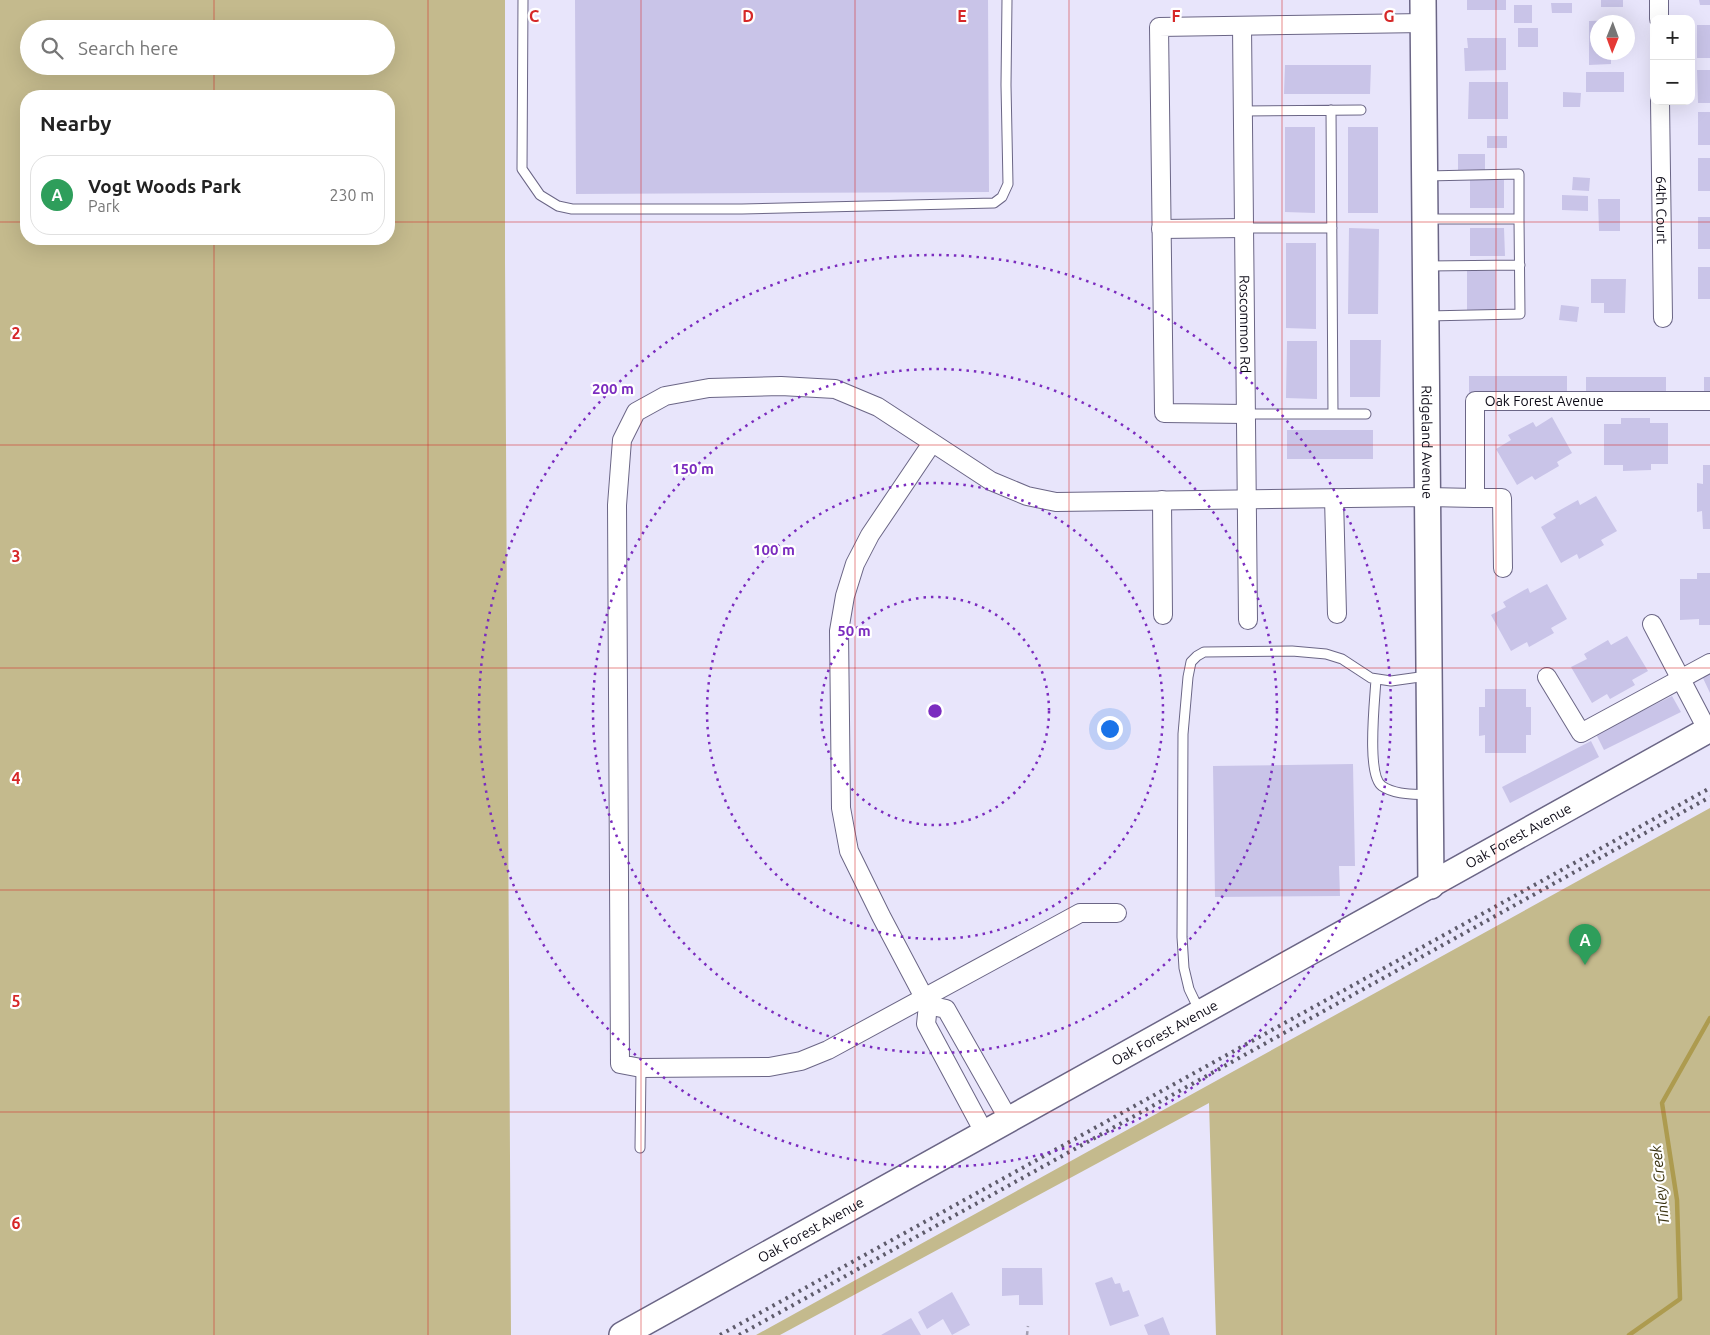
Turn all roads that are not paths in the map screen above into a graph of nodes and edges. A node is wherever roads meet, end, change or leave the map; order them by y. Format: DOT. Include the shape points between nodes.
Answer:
graph roads {
  1 [pos="523,0"];
  2 [pos="1007,0"];
  3 [pos="1659,0"];
  4 [pos="1424,12"];
  5 [pos="1660,15"];
  6 [pos="1242,26"];
  7 [pos="1660,105"];
  8 [pos="1331,110"];
  9 [pos="1361,110"];
  10 [pos="1243,111"];
  11 [pos="1425,176"];
  12 [pos="1425,219"];
  13 [pos="1520,219"];
  14 [pos="1244,228"];
  15 [pos="1332,228"];
  16 [pos="1162,229"];
  17 [pos="1520,264"];
  18 [pos="1426,266"];
  19 [pos="1426,316"];
  20 [pos="1663,318"];
  21 [pos="1710,402"];
  22 [pos="1246,414"];
  23 [pos="1333,414"];
  24 [pos="1366,414"];
  25 [pos="932,443"];
  26 [pos="1428,496"];
  27 [pos="1334,498"];
  28 [pos="1475,498"];
  29 [pos="1246,499"];
  30 [pos="1162,500"];
  31 [pos="1503,568"];
  32 [pos="1337,614"];
  33 [pos="1163,615"];
  34 [pos="1248,620"];
  35 [pos="1652,624"];
  36 [pos="1710,663"];
  37 [pos="1429,676"];
  38 [pos="1547,676"];
  39 [pos="1682,678"];
  40 [pos="1376,679"];
  41 [pos="1709,730"];
  42 [pos="1430,795"];
  43 [pos="1431,886"];
  44 [pos="1117,913"];
  45 [pos="926,1001"];
  46 [pos="1201,1014"];
  47 [pos="641,1068"];
  48 [pos="1009,1120"];
  49 [pos="984,1134"];
  50 [pos="640,1148"];
  51 [pos="622,1335"];
  1 -- 2 [label="lane" via="522,169 540,194 558,206 572,209 994,203 1002,197 1008,184"];
  3 -- 5 [label="street"];
  4 -- 6 [label="street"];
  4 -- 11 [label="street, Ridgeland Avenue"];
  6 -- 10 [label="street, Roscommon Rd"];
  6 -- 16 [label="street" via="1159,27"];
  7 -- 20 [label="street, 64th Court"];
  8 -- 9 [label="lane"];
  8 -- 10 [label="lane"];
  8 -- 15 [label="lane"];
  10 -- 14 [label="street, Roscommon Rd"];
  11 -- 12 [label="street, Ridgeland Avenue"];
  11 -- 13 [label="lane" via="1519,174"];
  12 -- 13 [label="lane"];
  12 -- 18 [label="street, Ridgeland Avenue"];
  13 -- 17 [label="lane"];
  14 -- 15 [label="lane"];
  14 -- 16 [label="street"];
  14 -- 22 [label="street, Roscommon Rd"];
  15 -- 23 [label="lane"];
  16 -- 22 [label="street" via="1164,414"];
  17 -- 18 [label="lane"];
  17 -- 19 [label="lane" via="1520,314"];
  18 -- 19 [label="street, Ridgeland Avenue"];
  19 -- 26 [label="street, Ridgeland Avenue"];
  21 -- 28 [label="street, Oak Forest Avenue" via="1475,401"];
  22 -- 23 [label="lane"];
  22 -- 29 [label="street, Roscommon Rd"];
  23 -- 24 [label="lane"];
  25 -- 30 [label="street" via="991,481 1027,496 1056,502"];
  25 -- 45 [label="street" via="870,535 855,564 844,596 839,631 841,808 849,851"];
  25 -- 47 [label="street" via="878,407 835,389 781,386 709,388 665,396 636,412 622,440 617,505 620,1064"];
  26 -- 27 [label="street"];
  26 -- 28 [label="street"];
  26 -- 37 [label="street, Ridgeland Avenue"];
  27 -- 29 [label="street"];
  27 -- 32 [label="street"];
  28 -- 31 [label="street" via="1502,498"];
  29 -- 30 [label="street"];
  29 -- 34 [label="street, Roscommon Rd"];
  30 -- 33 [label="street"];
  35 -- 39 [label="street, Oak Forest Avenue"];
  36 -- 39 [label="street"];
  37 -- 40 [label="lane" via="1391,681"];
  37 -- 42 [label="street, Ridgeland Avenue"];
  38 -- 39 [label="street" via="1581,732"];
  39 -- 41 [label="street, Oak Forest Avenue"];
  40 -- 42 [label="lane" via="1374,776 1383,787"];
  40 -- 46 [label="lane" via="1342,659 1326,654 1204,652 1191,662 1183,734 1182,937 1189,989"];
  41 -- 43 [label="street, Oak Forest Avenue"];
  42 -- 43 [label="street, Ridgeland Avenue"];
  43 -- 46 [label="street, Oak Forest Avenue"];
  44 -- 45 [label="street" via="1080,913"];
  45 -- 47 [label="street" via="801,1061 769,1067"];
  45 -- 48 [label="street" via="946,1010"];
  45 -- 49 [label="street" via="926,1024"];
  46 -- 48 [label="street, Oak Forest Avenue"];
  47 -- 50 [label="lane"];
  48 -- 49 [label="street, Oak Forest Avenue"];
  49 -- 51 [label="street, Oak Forest Avenue"];
}
